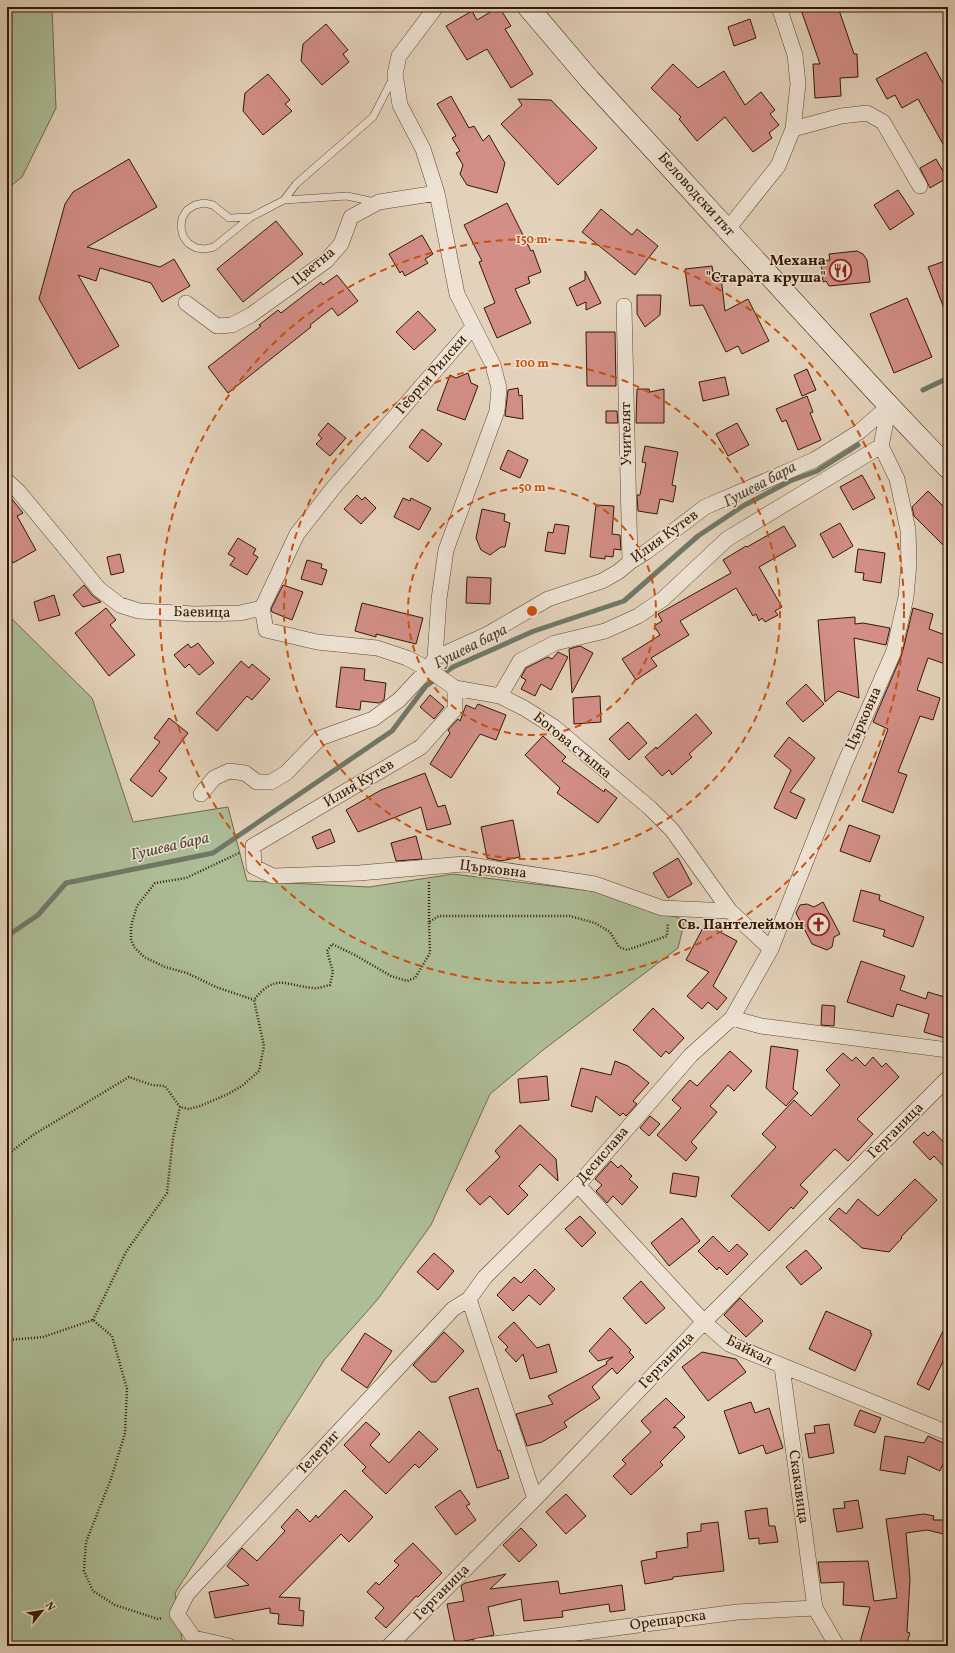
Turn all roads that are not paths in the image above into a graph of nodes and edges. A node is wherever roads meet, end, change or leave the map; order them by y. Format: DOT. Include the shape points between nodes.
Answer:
graph roads {
  1 [pos="436,7"];
  2 [pos="528,7"];
  3 [pos="779,7"];
  4 [pos="395,74"];
  5 [pos="793,129"];
  6 [pos="920,186"];
  7 [pos="437,193"];
  8 [pos="284,200"];
  9 [pos="379,202"];
  10 [pos="251,218"];
  11 [pos="727,230"];
  12 [pos="186,303"];
  13 [pos="624,306"];
  14 [pos="473,327"];
  15 [pos="889,406"];
  16 [pos="881,446"];
  17 [pos="948,468"];
  18 [pos="7,481"];
  19 [pos="630,562"];
  20 [pos="262,608"];
  21 [pos="431,664"];
  22 [pos="455,688"];
  23 [pos="500,696"];
  24 [pos="201,794"];
  25 [pos="254,868"];
  26 [pos="730,911"];
  27 [pos="771,949"];
  28 [pos="732,1018"];
  29 [pos="948,1050"];
  30 [pos="948,1078"];
  31 [pos="578,1184"];
  32 [pos="469,1299"];
  33 [pos="704,1322"];
  34 [pos="782,1367"];
  35 [pos="948,1433"];
  36 [pos="536,1499"];
  37 [pos="815,1608"];
  38 [pos="228,1646"];
  39 [pos="389,1646"];
  40 [pos="478,1646"];
  41 [pos="837,1646"];
  1 -- 4 [label="street, Георги Рилски" via="399,56"];
  2 -- 11 [label="street, Беловодски път" via="590,80"];
  3 -- 5 [label="street" via="795,55 797,76"];
  4 -- 7 [label="street, Георги Рилски" via="400,105 423,149"];
  4 -- 8 [label="lane" via="373,117 296,184"];
  5 -- 6 [label="street" via="841,116 867,113 883,122"];
  5 -- 11 [label="street" via="778,166"];
  7 -- 9 [label="street, Цветна"];
  7 -- 14 [label="street, Георги Рилски" via="456,289"];
  8 -- 9 [label="lane" via="347,196"];
  8 -- 10 [label="lane"];
  9 -- 12 [label="street, Цветна" via="351,217 341,244 326,261 238,322 217,326"];
  10 -- 10 [label="lane" via="230,218 213,205 204,203 188,210 182,218 181,227 188,243 196,248 214,248"];
  11 -- 15 [label="street, Беловодски път"];
  13 -- 19 [label="street, Учителят"];
  14 -- 20 [label="street, Георги Рилски" via="297,534"];
  14 -- 21 [label="street" via="493,365 499,388 498,411 446,550"];
  15 -- 16 [label="street"];
  15 -- 17 [label="street, Беловодски път"];
  15 -- 19 [label="street, Илия Кутев" via="859,432 814,460 705,507"];
  16 -- 23 [label="street" via="727,538 663,599 638,616 605,631 555,643 520,661"];
  16 -- 27 [label="street, Църковна" via="897,479 908,530 906,597 894,651 844,765"];
  18 -- 20 [label="street, Баевица" via="19,492 99,589 120,605 139,610 195,614 240,613"];
  19 -- 21 [label="street, Илия Кутев" via="602,581 548,599"];
  20 -- 21 [label="street" via="266,630 317,642 377,648"];
  21 -- 22 [label="street, Богова стъпка"];
  21 -- 24 [label="street" via="399,700 373,719 320,738 286,773 271,782 257,782 245,773 229,771 214,778"];
  22 -- 23 [label="street, Богова стъпка"];
  22 -- 25 [label="street, Илия Кутев" via="455,709 421,747 253,846"];
  23 -- 26 [label="street, Богова стъпка" via="554,727 650,808 672,830"];
  25 -- 26 [label="street, Църковна" via="273,876 359,873 464,864 596,884 662,908"];
  26 -- 27 [label="street, Богова стъпка"];
  27 -- 28 [label="street, Църковна"];
  28 -- 29 [label="street" via="761,1026"];
  28 -- 31 [label="street, Десислава" via="691,1055"];
  30 -- 33 [label="street, Герганица"];
  31 -- 32 [label="street, Десислава" via="485,1277"];
  31 -- 33 [label="street, Байкал"];
  32 -- 36 [label="street"];
  32 -- 38 [label="street, Телериг" via="454,1309 187,1594 177,1614 194,1638"];
  33 -- 34 [label="street, Байкал" via="729,1344"];
  33 -- 36 [label="street, Герганица"];
  34 -- 35 [label="street, Байкал"];
  34 -- 37 [label="street, Скакавица"];
  36 -- 39 [label="street, Герганица"];
  37 -- 40 [label="street, Орешарска" via="737,1612"];
  37 -- 41 [label="street"];
}
